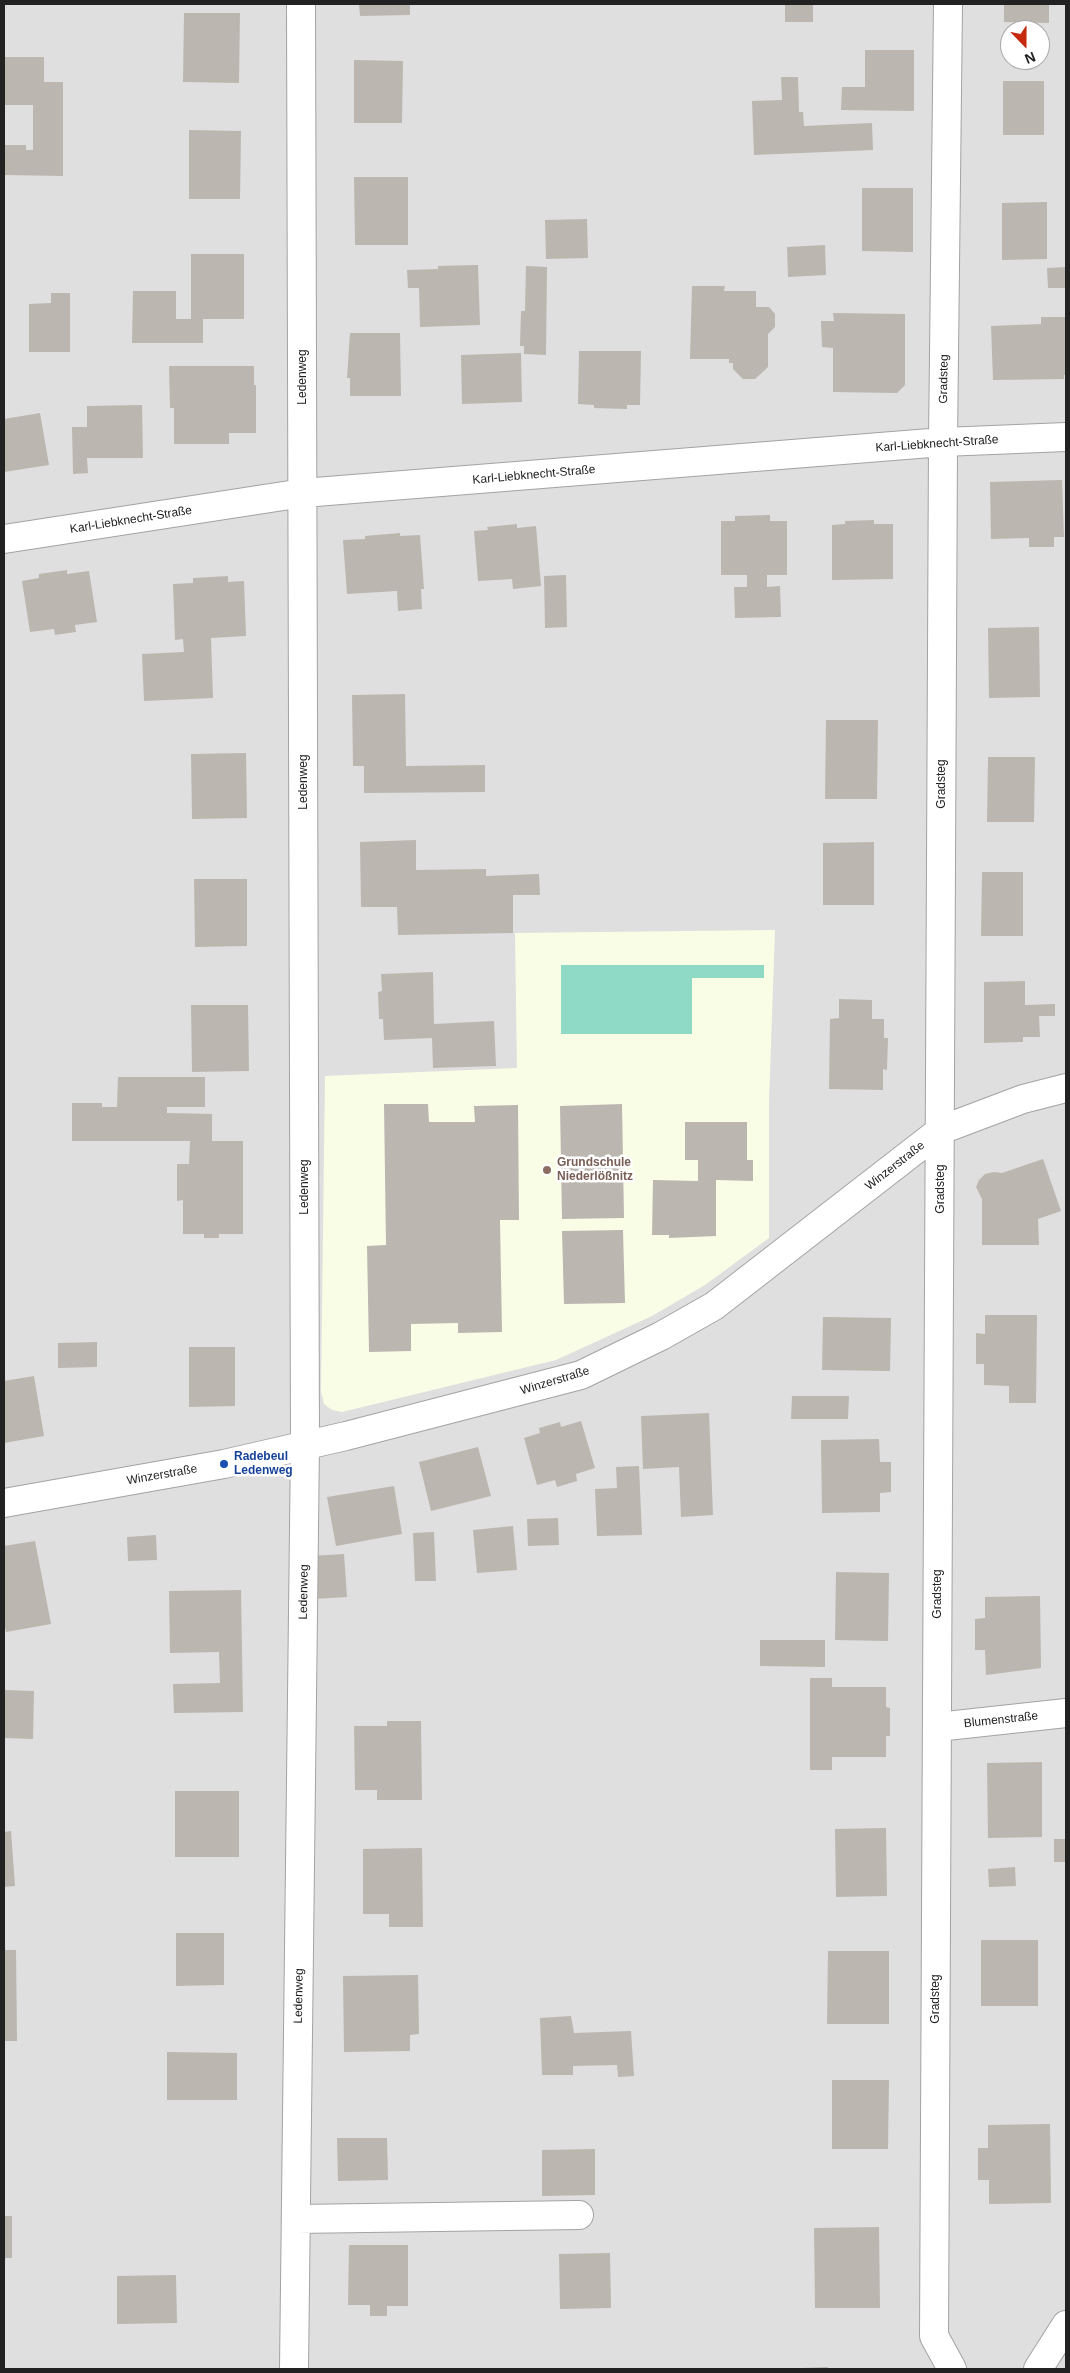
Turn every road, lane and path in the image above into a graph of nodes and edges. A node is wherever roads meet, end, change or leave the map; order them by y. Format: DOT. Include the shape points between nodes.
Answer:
graph roads {
  1 [pos="301,4"];
  2 [pos="948,4"];
  3 [pos="1066,436"];
  4 [pos="943,442"];
  5 [pos="303,494"];
  6 [pos="4,539"];
  7 [pos="1066,1088"];
  8 [pos="941,1130"];
  9 [pos="306,1444"];
  10 [pos="4,1502"];
  11 [pos="1066,1713"];
  12 [pos="937,1727"];
  13 [pos="579,2215"];
  14 [pos="296,2219"];
  15 [pos="1066,2325"];
  16 [pos="294,2369"];
  17 [pos="952,2369"];
  18 [pos="1038,2369"];
  1 -- 5 [label="street, Ledenweg"];
  2 -- 4 [label="street, Gradsteg"];
  3 -- 4 [label="street, Karl-Liebknecht-Straße"];
  4 -- 5 [label="street, Karl-Liebknecht-Straße"];
  4 -- 8 [label="street, Gradsteg"];
  5 -- 6 [label="street, Karl-Liebknecht-Straße"];
  5 -- 9 [label="street, Ledenweg"];
  7 -- 8 [label="street, Winzerstraße" via="1023,1099"];
  8 -- 9 [label="street, Winzerstraße" via="714,1306 610,1362 552,1383"];
  8 -- 12 [label="street, Gradsteg"];
  9 -- 10 [label="street, Winzerstraße" via="224,1464"];
  9 -- 14 [label="street, Ledenweg"];
  11 -- 12 [label="street, Blumenstraße"];
  12 -- 17 [label="street, Gradsteg" via="934,2336"];
  13 -- 14 [label="street"];
  14 -- 16 [label="street, Ledenweg"];
  15 -- 18 [label="street"];
}
